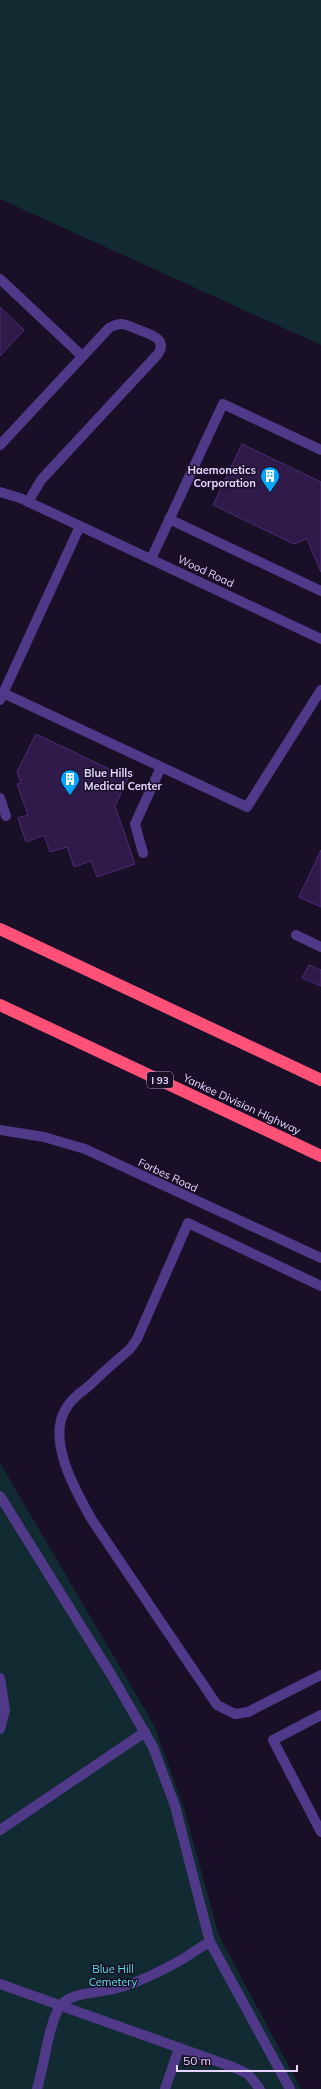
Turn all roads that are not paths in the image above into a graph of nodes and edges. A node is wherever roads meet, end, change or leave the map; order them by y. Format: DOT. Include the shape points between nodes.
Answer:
graph roads {
  1 [pos="0,279"];
  2 [pos="82,356"];
  3 [pos="0,445"];
  4 [pos="321,450"];
  5 [pos="0,492"];
  6 [pos="28,502"];
  7 [pos="169,519"];
  8 [pos="80,526"];
  9 [pos="150,559"];
  10 [pos="321,591"];
  11 [pos="321,639"];
  12 [pos="321,690"];
  13 [pos="2,696"];
  14 [pos="161,767"];
  15 [pos="0,798"];
  16 [pos="6,816"];
  17 [pos="144,853"];
  18 [pos="0,929"];
  19 [pos="296,935"];
  20 [pos="321,947"];
  21 [pos="0,1004"];
  22 [pos="321,1080"];
  23 [pos="0,1130"];
  24 [pos="321,1156"];
  25 [pos="321,1258"];
  26 [pos="321,1286"];
  27 [pos="1,1498"];
  28 [pos="321,1675"];
  29 [pos="0,1678"];
  30 [pos="321,1715"];
  31 [pos="0,1729"];
  32 [pos="145,1732"];
  33 [pos="0,1830"];
  34 [pos="321,1832"];
  35 [pos="210,1942"];
  36 [pos="0,1984"];
  37 [pos="62,2004"];
  38 [pos="179,2048"];
  39 [pos="37,2089"];
  40 [pos="165,2089"];
  41 [pos="260,2089"];
  42 [pos="290,2089"];
  1 -- 2 [label="street"];
  2 -- 3 [label="street"];
  2 -- 6 [label="street" via="109,328 119,324 152,334 160,344 158,354 41,480"];
  4 -- 7 [label="street" via="223,404"];
  5 -- 6 [label="street, Wood Road"];
  6 -- 8 [label="street, Wood Road"];
  7 -- 9 [label="street"];
  7 -- 10 [label="street"];
  8 -- 9 [label="street, Wood Road"];
  8 -- 13 [label="street"];
  9 -- 11 [label="street, Wood Road"];
  12 -- 14 [label="street" via="247,807"];
  13 -- 14 [label="street"];
  14 -- 17 [label="street" via="136,824"];
  15 -- 16 [label="street"];
  18 -- 22 [label="highway"];
  19 -- 20 [label="street"];
  21 -- 24 [label="highway, Yankee Division Highway / I 93"];
  23 -- 25 [label="street, Forbes Road" via="44,1137 85,1150"];
  26 -- 28 [label="street" via="188,1223 137,1339 130,1349 70,1402 61,1417 59,1430 60,1446 67,1468 92,1520 217,1705 235,1714 248,1712"];
  27 -- 32 [label="street" via="97,1650"];
  29 -- 31 [label="street" via="5,1710"];
  30 -- 34 [label="street" via="273,1740"];
  32 -- 33 [label="street"];
  32 -- 35 [label="street" via="175,1806"];
  35 -- 37 [label="street" via="174,1964 140,1980 114,1989 72,1998"];
  35 -- 42 [label="street"];
  36 -- 37 [label="street"];
  37 -- 38 [label="street"];
  37 -- 39 [label="street" via="53,2025"];
  38 -- 40 [label="street"];
  38 -- 41 [label="street" via="240,2070 253,2079"];
}
